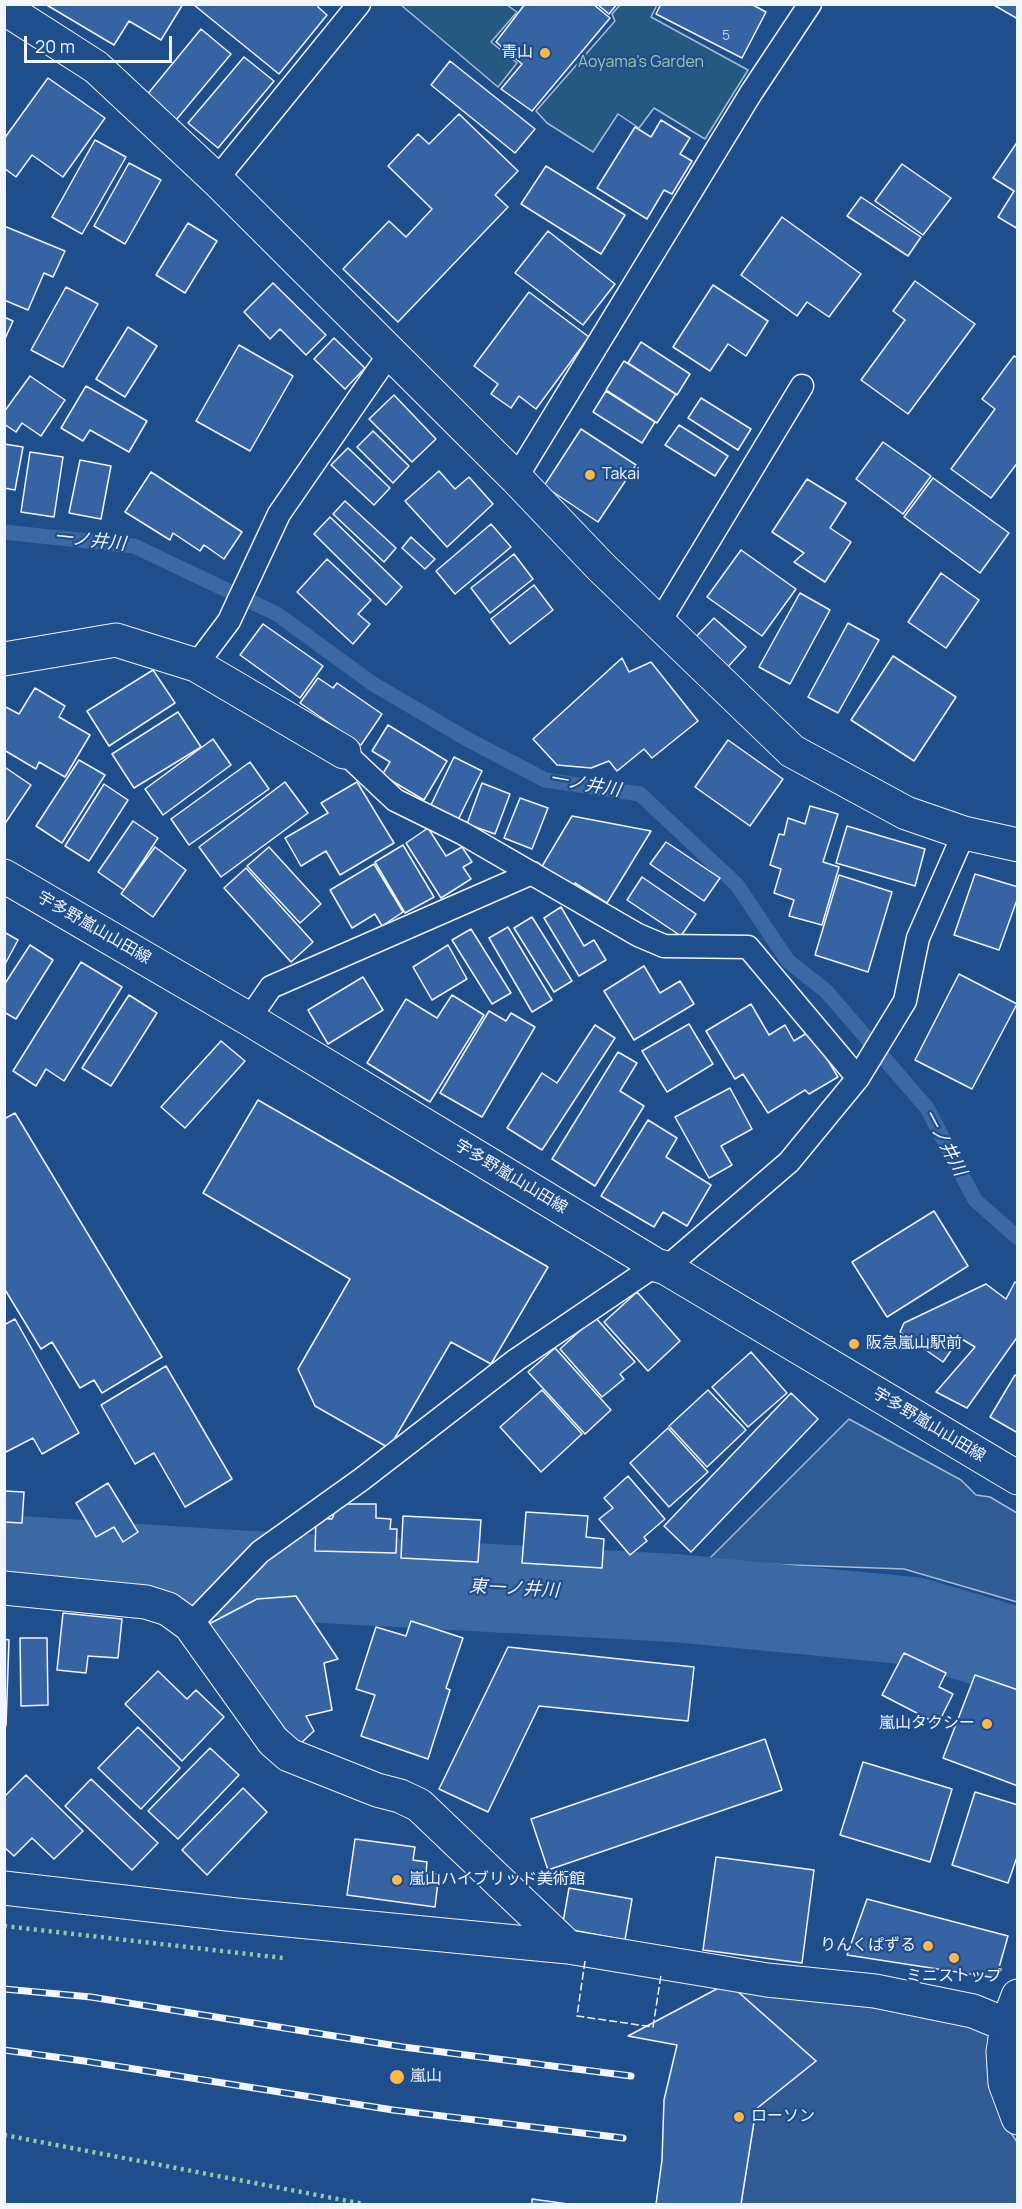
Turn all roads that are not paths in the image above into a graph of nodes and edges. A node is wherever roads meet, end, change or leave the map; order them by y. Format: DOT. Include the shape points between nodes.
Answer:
graph roads {
  1 [pos="359,4"];
  2 [pos="810,4"];
  3 [pos="4,9"];
  4 [pos="216,180"];
  5 [pos="390,353"];
  6 [pos="802,386"];
  7 [pos="516,478"];
  8 [pos="659,623"];
  9 [pos="4,658"];
  10 [pos="196,665"];
  11 [pos="344,752"];
  12 [pos="964,833"];
  13 [pos="1017,845"];
  14 [pos="532,873"];
  15 [pos="4,876"];
  16 [pos="249,1019"];
  17 [pos="858,1078"];
  18 [pos="661,1267"];
  19 [pos="1017,1478"];
  20 [pos="4,1588"];
  21 [pos="190,1625"];
  22 [pos="4,1888"];
  23 [pos="568,1947"];
  24 [pos="1012,2011"];
  25 [pos="1017,2118"];
  1 -- 4 [label="lane"];
  2 -- 7 [label="lane"];
  3 -- 4 [label="street" via="96,67"];
  4 -- 5 [label="street"];
  5 -- 7 [label="street"];
  5 -- 10 [label="lane" via="279,514 229,621"];
  6 -- 8 [label="lane"];
  7 -- 8 [label="street"];
  8 -- 12 [label="street" via="792,752 906,813"];
  9 -- 10 [label="street" via="116,640"];
  10 -- 11 [label="street"];
  11 -- 14 [label="lane" via="394,800"];
  12 -- 13 [label="street"];
  12 -- 17 [label="lane" via="918,938 905,1001"];
  14 -- 16 [label="lane" via="271,987"];
  14 -- 17 [label="lane" via="664,946 748,947"];
  15 -- 16 [label="street, 宇多野嵐山山田線"];
  16 -- 18 [label="street, 宇多野嵐山山田線"];
  17 -- 18 [label="lane" via="789,1162"];
  18 -- 19 [label="street, 宇多野嵐山山田線"];
  18 -- 21 [label="lane" via="516,1360 260,1552"];
  20 -- 21 [label="street" via="146,1602 168,1609"];
  21 -- 23 [label="street" via="273,1741 289,1755 419,1806"];
  22 -- 23 [label="street"];
  23 -- 24 [label="street" via="767,1980 875,1991 973,2011"];
  24 -- 25 [label="street" via="1003,2052 1005,2083"];
}
